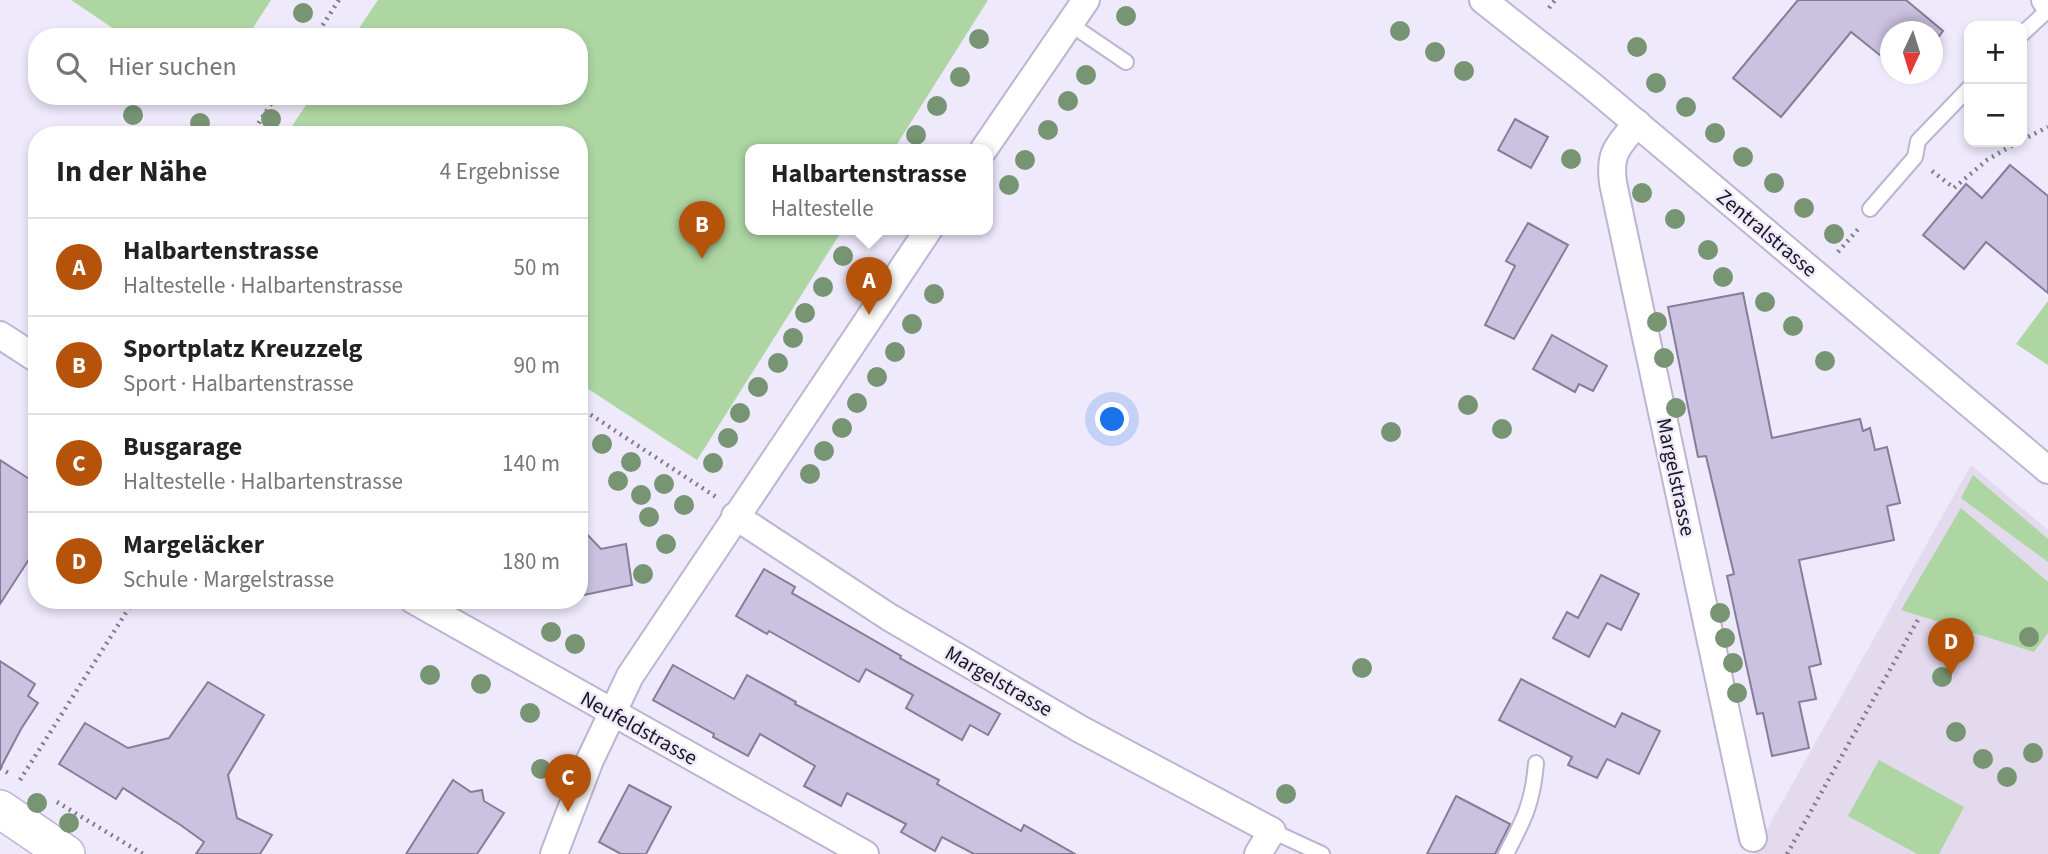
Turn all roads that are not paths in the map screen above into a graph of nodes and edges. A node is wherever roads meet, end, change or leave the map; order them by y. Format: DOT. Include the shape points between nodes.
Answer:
graph roads {
  1 [pos="1086,0"];
  2 [pos="1483,0"];
  3 [pos="2048,10"];
  4 [pos="1070,24"];
  5 [pos="2027,29"];
  6 [pos="1126,62"];
  7 [pos="1964,93"];
  8 [pos="1637,123"];
  9 [pos="987,144"];
  10 [pos="1870,209"];
  11 [pos="925,235"];
  12 [pos="0,335"];
  13 [pos="28,353"];
  14 [pos="2048,470"];
  15 [pos="735,516"];
  16 [pos="428,609"];
  17 [pos="613,712"];
  18 [pos="1536,763"];
  19 [pos="10,795"];
  20 [pos="1272,831"];
  21 [pos="1753,838"];
  22 [pos="66,854"];
  23 [pos="554,854"];
  24 [pos="865,854"];
  25 [pos="1258,854"];
  26 [pos="1322,854"];
  27 [pos="1506,854"];
  1 -- 4 [label="street"];
  2 -- 8 [label="street, Zentralstrasse"];
  3 -- 5 [label="lane"];
  4 -- 6 [label="lane"];
  4 -- 9 [label="street"];
  7 -- 10 [label="lane" via="1918,141 1915,157"];
  8 -- 14 [label="street, Zentralstrasse"];
  8 -- 21 [label="street, Margelstrasse" via="1611,163 1614,183"];
  11 -- 15 [label="street"];
  12 -- 13 [label="street"];
  15 -- 17 [label="street" via="630,676"];
  15 -- 20 [label="street, Margelstrasse" via="1080,729"];
  16 -- 17 [label="street, Neufeldstrasse"];
  17 -- 23 [label="street"];
  17 -- 24 [label="street, Neufeldstrasse"];
  18 -- 27 [label="lane" via="1533,794"];
  19 -- 22 [label="main road"];
  20 -- 25 [label="street"];
  20 -- 26 [label="lane"];
}
